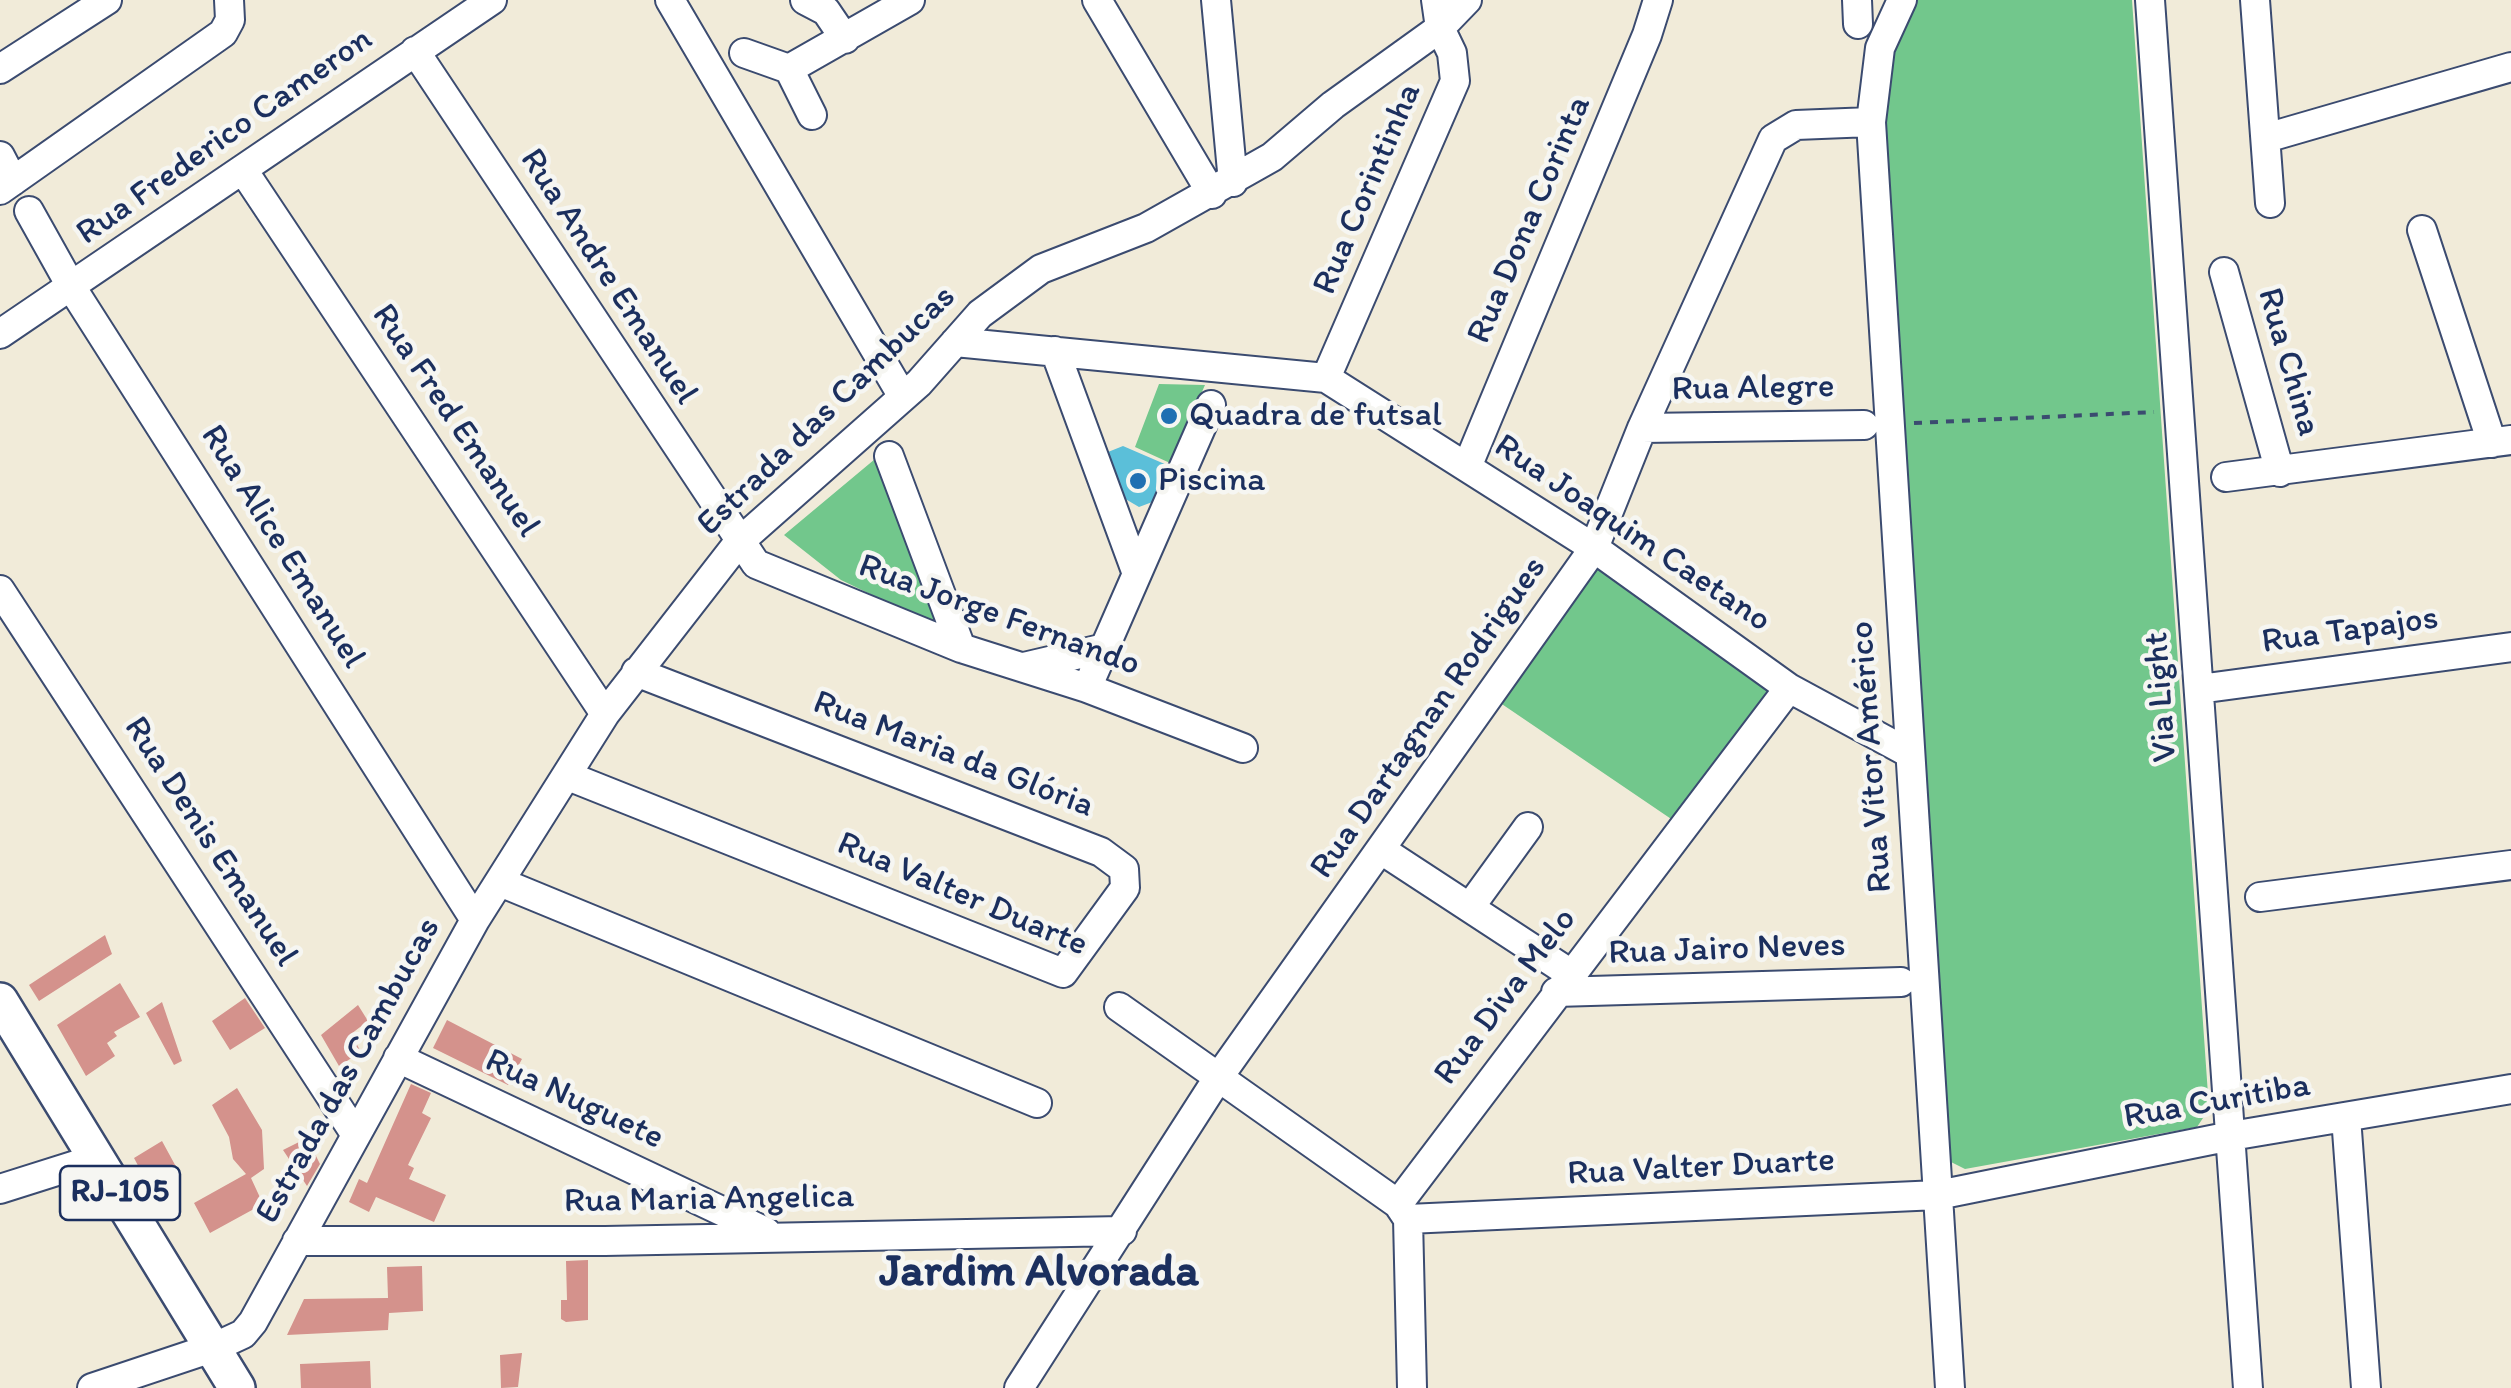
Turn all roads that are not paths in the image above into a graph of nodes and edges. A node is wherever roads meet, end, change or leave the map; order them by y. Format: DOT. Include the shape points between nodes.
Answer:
graph roads {
  1 [pos="107,0"];
  2 [pos="229,0"];
  3 [pos="492,0"];
  4 [pos="670,0"];
  5 [pos="806,0"];
  6 [pos="910,0"];
  7 [pos="1097,0"];
  8 [pos="1216,0"];
  9 [pos="1436,0"];
  10 [pos="1467,0"];
  11 [pos="1658,0"];
  12 [pos="1902,0"];
  13 [pos="2150,0"];
  14 [pos="2255,0"];
  15 [pos="1440,28"];
  16 [pos="845,38"];
  17 [pos="416,52"];
  18 [pos="744,53"];
  19 [pos="2511,67"];
  20 [pos="0,69"];
  21 [pos="789,70"];
  22 [pos="812,116"];
  23 [pos="1871,122"];
  24 [pos="2266,138"];
  25 [pos="244,170"];
  26 [pos="4,176"];
  27 [pos="1222,188"];
  28 [pos="2270,203"];
  29 [pos="29,211"];
  30 [pos="2422,230"];
  31 [pos="2224,272"];
  32 [pos="72,288"];
  33 [pos="0,334"];
  34 [pos="955,342"];
  35 [pos="1055,351"];
  36 [pos="1326,378"];
  37 [pos="903,397"];
  38 [pos="1211,405"];
  39 [pos="1876,425"];
  40 [pos="1642,428"];
  41 [pos="2502,441"];
  42 [pos="889,456"];
  43 [pos="1467,467"];
  44 [pos="2280,472"];
  45 [pos="2226,478"];
  46 [pos="738,543"];
  47 [pos="1594,548"];
  48 [pos="1137,574"];
  49 [pos="0,590"];
  50 [pos="2511,647"];
  51 [pos="961,648"];
  52 [pos="1105,648"];
  53 [pos="1023,668"];
  54 [pos="636,672"];
  55 [pos="1087,688"];
  56 [pos="1789,688"];
  57 [pos="2199,689"];
  58 [pos="605,714"];
  59 [pos="1243,748"];
  60 [pos="1909,753"];
  61 [pos="568,776"];
  62 [pos="1528,827"];
  63 [pos="1383,851"];
  64 [pos="2511,864"];
  65 [pos="500,882"];
  66 [pos="2260,896"];
  67 [pos="1470,907"];
  68 [pos="475,920"];
  69 [pos="1063,973"];
  70 [pos="1901,982"];
  71 [pos="1563,983"];
  72 [pos="0,1000"];
  73 [pos="1119,1007"];
  74 [pos="398,1058"];
  75 [pos="1218,1078"];
  76 [pos="2511,1089"];
  77 [pos="1037,1103"];
  78 [pos="2346,1117"];
  79 [pos="356,1135"];
  80 [pos="2231,1136"];
  81 [pos="98,1158"];
  82 [pos="0,1189"];
  83 [pos="1938,1195"];
  84 [pos="1403,1212"];
  85 [pos="1122,1231"];
  86 [pos="772,1235"];
  87 [pos="297,1241"];
  88 [pos="215,1347"];
  89 [pos="92,1388"];
  90 [pos="237,1388"];
  91 [pos="1019,1388"];
  92 [pos="1412,1388"];
  93 [pos="1950,1388"];
  94 [pos="2248,1388"];
  95 [pos="2366,1388"];
  1 -- 20 [label="street"];
  2 -- 26 [label="street" via="223,33"];
  3 -- 17 [label="street, Rua Frederico Cameron"];
  4 -- 37 [label="street"];
  5 -- 16 [label="street" via="826,11"];
  6 -- 16 [label="street"];
  7 -- 27 [label="street"];
  8 -- 27 [label="street"];
  9 -- 15 [label="street, Rua Corintinha"];
  10 -- 15 [label="street, Estrada das Cambucas"];
  11 -- 43 [label="street, Rua Dona Corinta"];
  12 -- 23 [label="street" via="1880,48"];
  13 -- 57 [label="street, Via Light"];
  14 -- 24 [label="street"];
  15 -- 27 [label="street, Estrada das Cambucas"];
  15 -- 36 [label="street, Rua Corintinha" via="1455,81"];
  16 -- 21 [label="street"];
  17 -- 25 [label="street, Rua Frederico Cameron"];
  17 -- 46 [label="street, Rua Andre Emanuel"];
  18 -- 21 [label="street"];
  19 -- 24 [label="street"];
  21 -- 22 [label="street"];
  23 -- 39 [label="street, Rua Vítor Américo"];
  23 -- 40 [label="street, Rua Dartagnan Rodrigues" via="1796,125 1773,139"];
  24 -- 28 [label="street"];
  25 -- 32 [label="street, Rua Frederico Cameron"];
  25 -- 58 [label="street, Rua Fred Emanuel"];
  27 -- 34 [label="street, Estrada das Cambucas" via="1146,228 1041,268"];
  29 -- 32 [label="street, Rua Alice Emanuel"];
  30 -- 41 [label="street"];
  31 -- 44 [label="street, Rua China"];
  32 -- 33 [label="street, Rua Frederico Cameron"];
  32 -- 68 [label="street, Rua Alice Emanuel"];
  34 -- 35 [label="street, Rua Joaquim Caetano"];
  34 -- 37 [label="street, Estrada das Cambucas"];
  35 -- 36 [label="street, Rua Joaquim Caetano"];
  35 -- 48 [label="street"];
  36 -- 43 [label="street, Rua Joaquim Caetano"];
  37 -- 46 [label="street, Estrada das Cambucas"];
  38 -- 48 [label="street"];
  39 -- 40 [label="street, Rua Alegre"];
  39 -- 60 [label="street, Rua Vítor Américo"];
  40 -- 47 [label="street, Rua Dartagnan Rodrigues"];
  41 -- 44 [label="street"];
  42 -- 51 [label="street"];
  43 -- 47 [label="street, Rua Joaquim Caetano"];
  44 -- 45 [label="street"];
  46 -- 51 [label="street, Rua Jorge Fernando" via="756,564"];
  46 -- 54 [label="street, Estrada das Cambucas"];
  47 -- 56 [label="street, Rua Joaquim Caetano"];
  47 -- 63 [label="street, Rua Dartagnan Rodrigues"];
  48 -- 52 [label="street"];
  49 -- 79 [label="street, Rua Denis Emanuel"];
  50 -- 57 [label="street, Rua Tapajos"];
  51 -- 53 [label="street, Rua Jorge Fernando"];
  52 -- 53 [label="street"];
  52 -- 55 [label="street"];
  53 -- 55 [label="street, Rua Jorge Fernando"];
  54 -- 58 [label="street, Estrada das Cambucas"];
  54 -- 69 [label="street, Rua Maria da Glória" via="1116,860 1124,869 1124,888"];
  55 -- 59 [label="street, Rua Jorge Fernando"];
  56 -- 60 [label="street, Rua Joaquim Caetano"];
  56 -- 71 [label="street, Rua Diva Melo"];
  57 -- 80 [label="street, Via Light"];
  58 -- 61 [label="street, Estrada das Cambucas"];
  60 -- 83 [label="street, Rua Vítor Américo"];
  61 -- 65 [label="street, Estrada das Cambucas"];
  61 -- 69 [label="street, Rua Valter Duarte"];
  62 -- 67 [label="street"];
  63 -- 67 [label="street"];
  63 -- 75 [label="street, Rua Dartagnan Rodrigues"];
  64 -- 66 [label="street"];
  65 -- 68 [label="street, Estrada das Cambucas"];
  65 -- 77 [label="street"];
  67 -- 71 [label="street"];
  68 -- 74 [label="street, Estrada das Cambucas"];
  70 -- 71 [label="street, Rua Jairo Neves"];
  71 -- 84 [label="street, Rua Diva Melo"];
  72 -- 81 [label="main road, RJ-105"];
  73 -- 75 [label="street"];
  74 -- 79 [label="street, Estrada das Cambucas"];
  74 -- 86 [label="street, Rua Nuguete"];
  75 -- 84 [label="street"];
  75 -- 85 [label="street, Rua Dartagnan Rodrigues"];
  76 -- 78 [label="street, Rua Curitiba"];
  78 -- 80 [label="street, Rua Curitiba"];
  78 -- 95 [label="street"];
  79 -- 87 [label="street, Estrada das Cambucas"];
  80 -- 83 [label="street, Rua Curitiba"];
  80 -- 94 [label="street, Via Light"];
  81 -- 82 [label="street"];
  81 -- 88 [label="main road, RJ-105"];
  83 -- 84 [label="street, Rua Valter Duarte"];
  83 -- 93 [label="street, Rua Vítor Américo"];
  84 -- 92 [label="street"];
  85 -- 86 [label="street, Rua Maria Angelica"];
  85 -- 91 [label="street, Rua Dartagnan Rodrigues"];
  86 -- 87 [label="street, Rua Maria Angelica"];
  87 -- 88 [label="street, Estrada das Cambucas" via="252,1322"];
  88 -- 89 [label="street, Estrada das Cambucas"];
  88 -- 90 [label="main road, RJ-105"];
}
